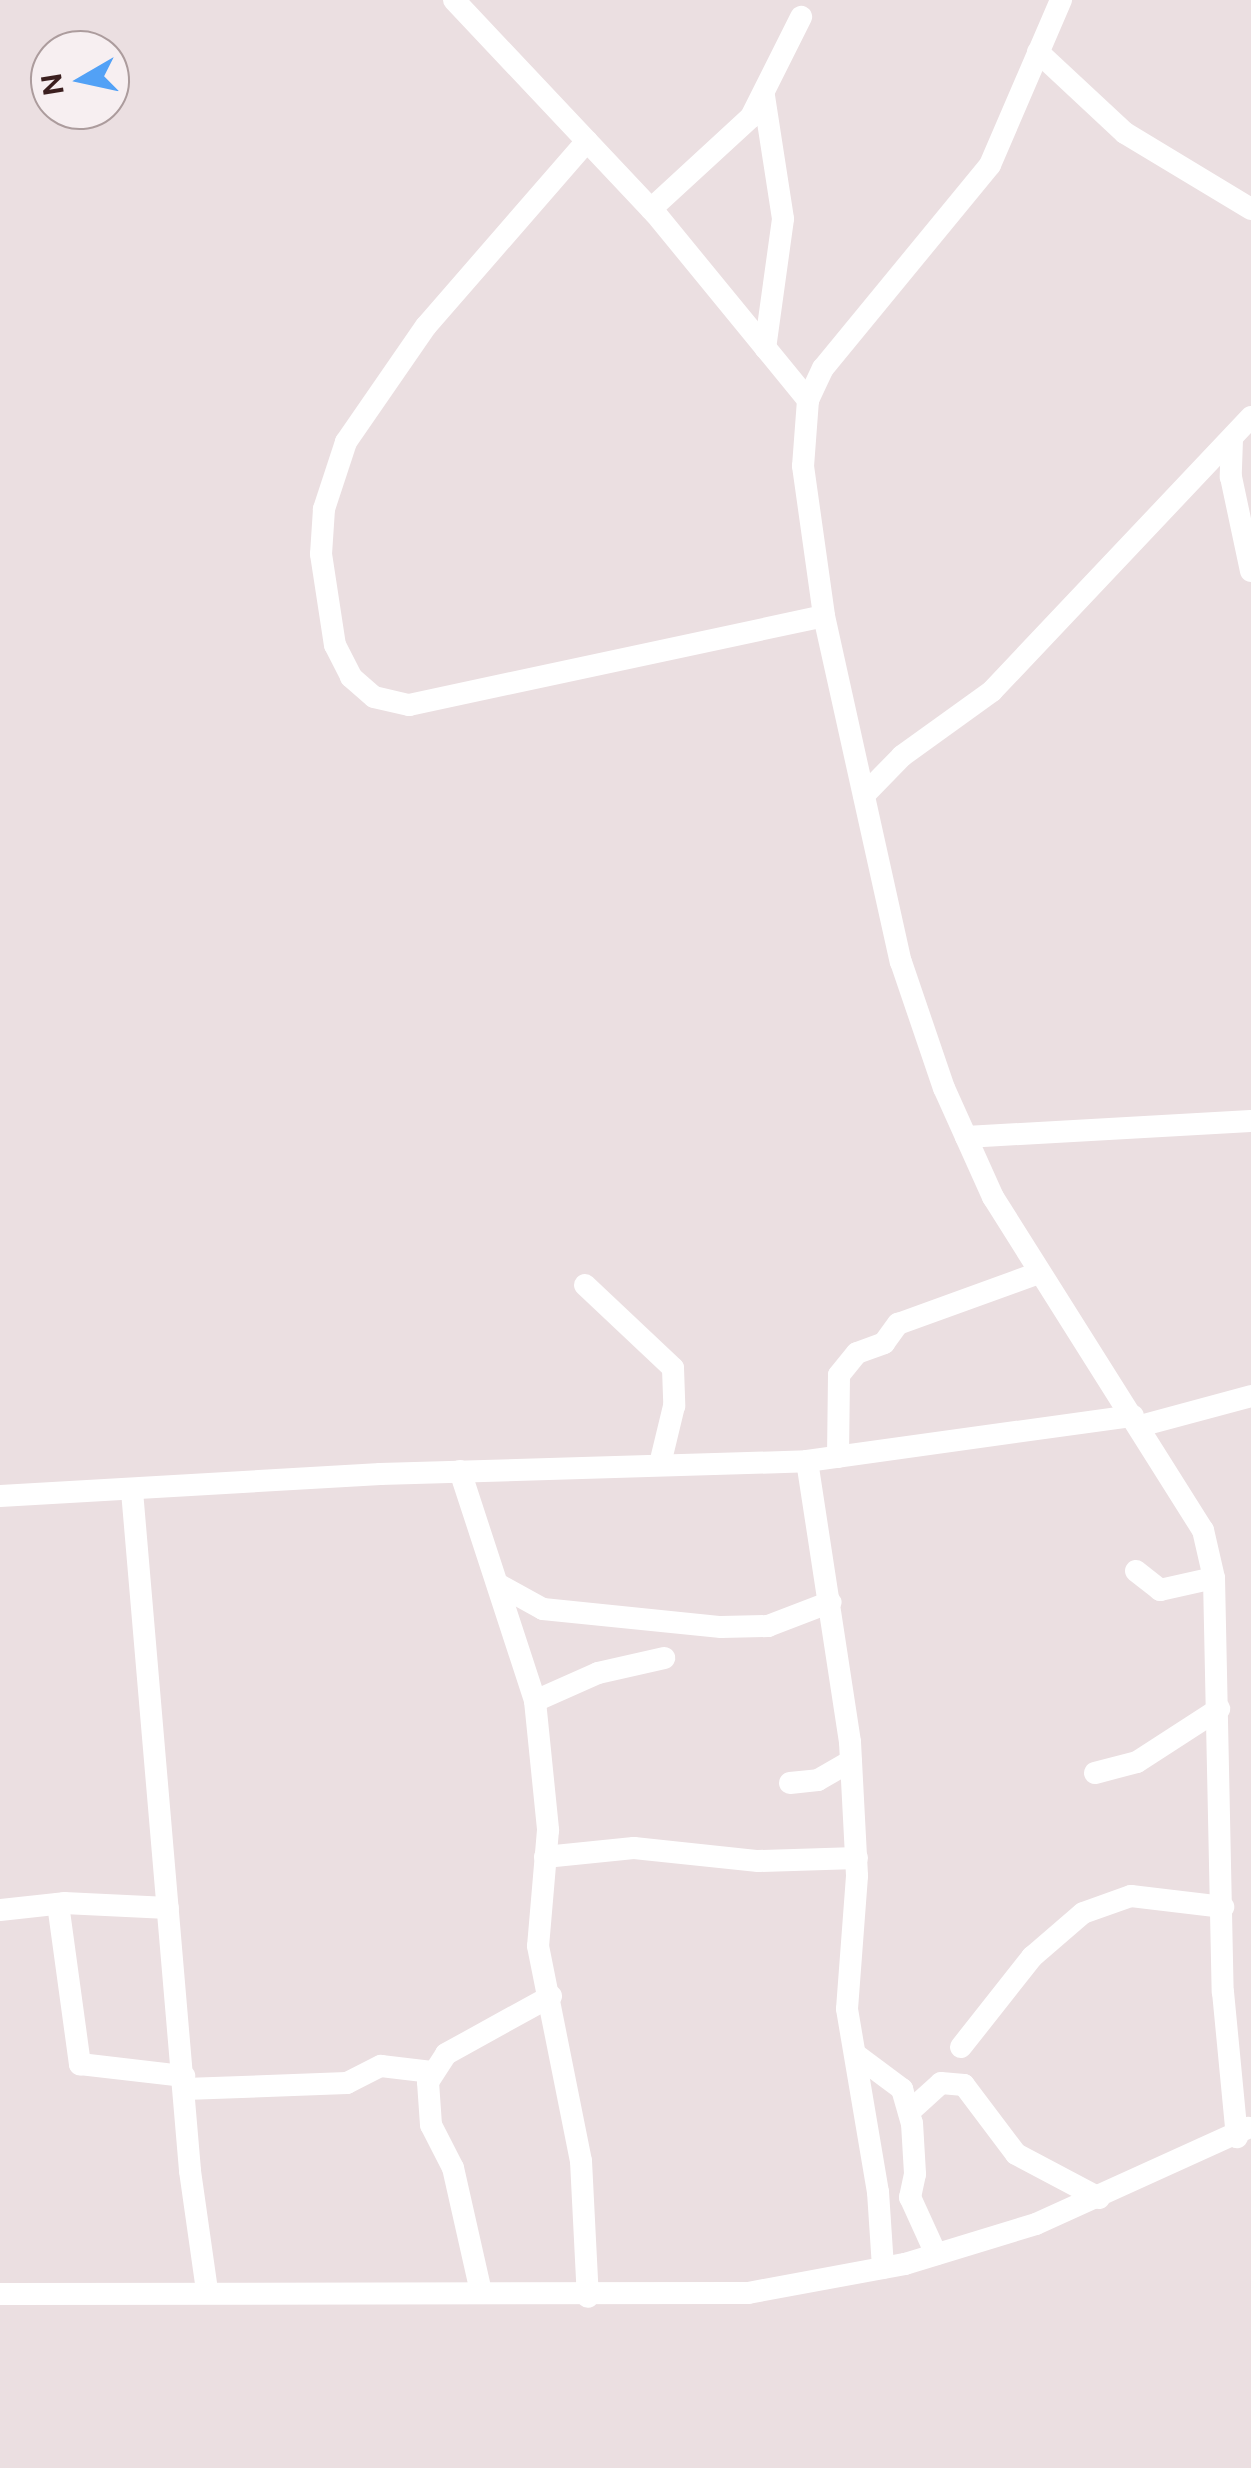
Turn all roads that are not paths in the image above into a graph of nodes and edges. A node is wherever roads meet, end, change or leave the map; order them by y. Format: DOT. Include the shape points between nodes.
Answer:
graph roads {
  1 [pos="454,0"];
  2 [pos="1061,0"];
  3 [pos="802,17"];
  4 [pos="1038,52"];
  5 [pos="764,96"];
  6 [pos="587,141"];
  7 [pos="651,209"];
  8 [pos="1251,209"];
  9 [pos="765,348"];
  10 [pos="808,400"];
  11 [pos="1251,417"];
  12 [pos="1232,439"];
  13 [pos="1251,570"];
  14 [pos="824,616"];
  15 [pos="864,795"];
  16 [pos="1251,1121"];
  17 [pos="966,1137"];
  18 [pos="1038,1273"];
  19 [pos="586,1284"];
  20 [pos="1251,1396"];
  21 [pos="1136,1421"];
  22 [pos="838,1457"];
  23 [pos="807,1460"];
  24 [pos="660,1464"];
  25 [pos="460,1471"];
  26 [pos="132,1491"];
  27 [pos="0,1496"];
  28 [pos="1136,1571"];
  29 [pos="1214,1578"];
  30 [pos="501,1586"];
  31 [pos="831,1602"];
  32 [pos="664,1658"];
  33 [pos="536,1700"];
  34 [pos="1219,1710"];
  35 [pos="852,1760"];
  36 [pos="1095,1773"];
  37 [pos="790,1783"];
  38 [pos="545,1857"];
  39 [pos="857,1858"];
  40 [pos="58,1904"];
  41 [pos="1223,1906"];
  42 [pos="168,1908"];
  43 [pos="0,1910"];
  44 [pos="551,1996"];
  45 [pos="961,2047"];
  46 [pos="855,2054"];
  47 [pos="432,2072"];
  48 [pos="184,2082"];
  49 [pos="909,2112"];
  50 [pos="1244,2131"];
  51 [pos="1099,2198"];
  52 [pos="936,2254"];
  53 [pos="883,2268"];
  54 [pos="206,2291"];
  55 [pos="481,2292"];
  56 [pos="0,2294"];
  57 [pos="588,2297"];
  1 -- 6 [label="street"];
  2 -- 4 [label="street"];
  3 -- 5 [label="street"];
  4 -- 8 [label="street" via="1125,133"];
  4 -- 10 [label="street" via="990,165 840,345"];
  5 -- 7 [label="street" via="718,151"];
  5 -- 9 [label="street" via="784,219"];
  6 -- 7 [label="street"];
  6 -- 14 [label="street" via="426,326 346,442 324,508 321,554 334,645 351,677 374,698 408,706"];
  7 -- 9 [label="street"];
  9 -- 10 [label="street"];
  10 -- 14 [label="street" via="803,466"];
  11 -- 12 [label="street"];
  12 -- 13 [label="street" via="1231,478"];
  12 -- 15 [label="street" via="992,691 902,756"];
  14 -- 15 [label="street"];
  15 -- 17 [label="street" via="901,962"];
  16 -- 17 [label="street"];
  17 -- 18 [label="street"];
  18 -- 21 [label="street"];
  18 -- 22 [label="street" via="898,1324 884,1342 858,1353 837,1387"];
  19 -- 24 [label="street" via="594,1300 673,1368 672,1430"];
  20 -- 21 [label="street"];
  21 -- 22 [label="street"];
  21 -- 29 [label="street" via="1203,1530"];
  22 -- 23 [label="street"];
  23 -- 24 [label="street"];
  23 -- 31 [label="street"];
  24 -- 25 [label="street"];
  25 -- 26 [label="street"];
  25 -- 30 [label="street"];
  26 -- 27 [label="street"];
  26 -- 42 [label="street"];
  28 -- 29 [label="street" via="1160,1590"];
  29 -- 34 [label="street"];
  30 -- 31 [label="street" via="543,1609 721,1628 768,1626"];
  30 -- 33 [label="street"];
  31 -- 35 [label="street"];
  32 -- 33 [label="street" via="598,1673"];
  33 -- 38 [label="street"];
  34 -- 36 [label="street" via="1137,1762"];
  34 -- 41 [label="street"];
  35 -- 37 [label="street" via="818,1780"];
  35 -- 39 [label="street"];
  38 -- 39 [label="street" via="634,1848 774,1862"];
  38 -- 44 [label="street" via="538,1946"];
  39 -- 46 [label="street" via="847,2010"];
  40 -- 42 [label="street"];
  40 -- 43 [label="street"];
  40 -- 48 [label="street" via="74,2057 94,2070"];
  41 -- 45 [label="street" via="1131,1896 1083,1914 1032,1956"];
  41 -- 50 [label="street" via="1223,1992"];
  42 -- 48 [label="street"];
  44 -- 47 [label="street" via="446,2054"];
  44 -- 57 [label="street" via="582,2161"];
  46 -- 49 [label="street" via="889,2075"];
  46 -- 53 [label="street"];
  47 -- 48 [label="street" via="381,2066 347,2083"];
  47 -- 55 [label="street" via="431,2125 453,2168"];
  48 -- 54 [label="street"];
  49 -- 51 [label="street" via="941,2083 964,2085 1016,2154"];
  49 -- 52 [label="street" via="916,2174 910,2197"];
  50 -- 51 [label="street"];
  51 -- 52 [label="street"];
  52 -- 53 [label="street"];
  53 -- 57 [label="street" via="748,2293"];
  54 -- 55 [label="street"];
  54 -- 56 [label="street"];
  55 -- 57 [label="street"];
}
